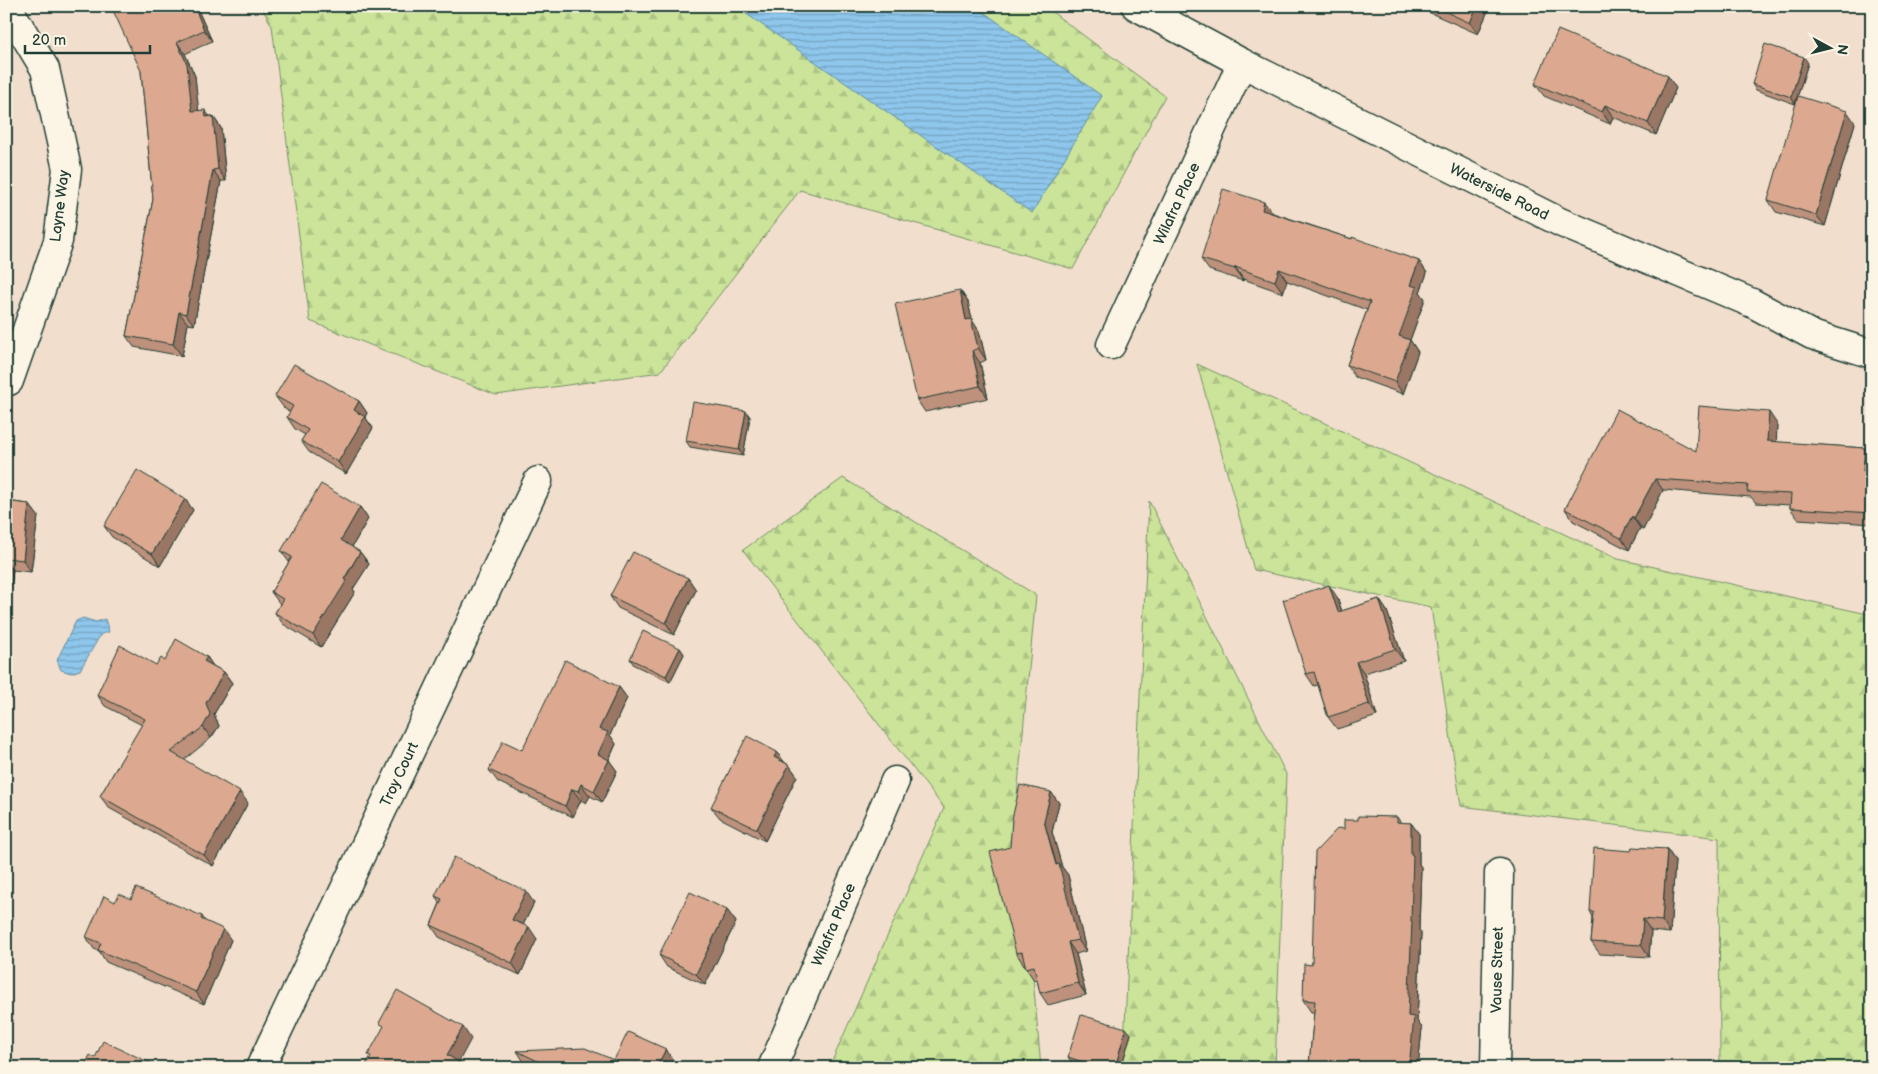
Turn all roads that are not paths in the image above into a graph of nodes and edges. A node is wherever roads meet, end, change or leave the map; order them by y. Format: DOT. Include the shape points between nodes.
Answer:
graph roads {
  1 [pos="7,6"];
  2 [pos="1136,6"];
  3 [pos="1242,63"];
  4 [pos="1111,345"];
  5 [pos="1872,354"];
  6 [pos="9,380"];
  7 [pos="538,481"];
  8 [pos="896,781"];
  9 [pos="1498,873"];
  10 [pos="260,1068"];
  11 [pos="772,1068"];
  12 [pos="1495,1068"];
  1 -- 6 [label="street, Layne Way" via="45,70 67,169 58,241"];
  2 -- 3 [label="street, Waterside Road"];
  3 -- 4 [label="street, Wilafra Place"];
  3 -- 5 [label="street, Waterside Road" via="1562,223 1752,303 1812,335"];
  7 -- 10 [label="street, Troy Court"];
  8 -- 11 [label="street, Wilafra Place"];
  9 -- 12 [label="street, Vause Street"];
}
